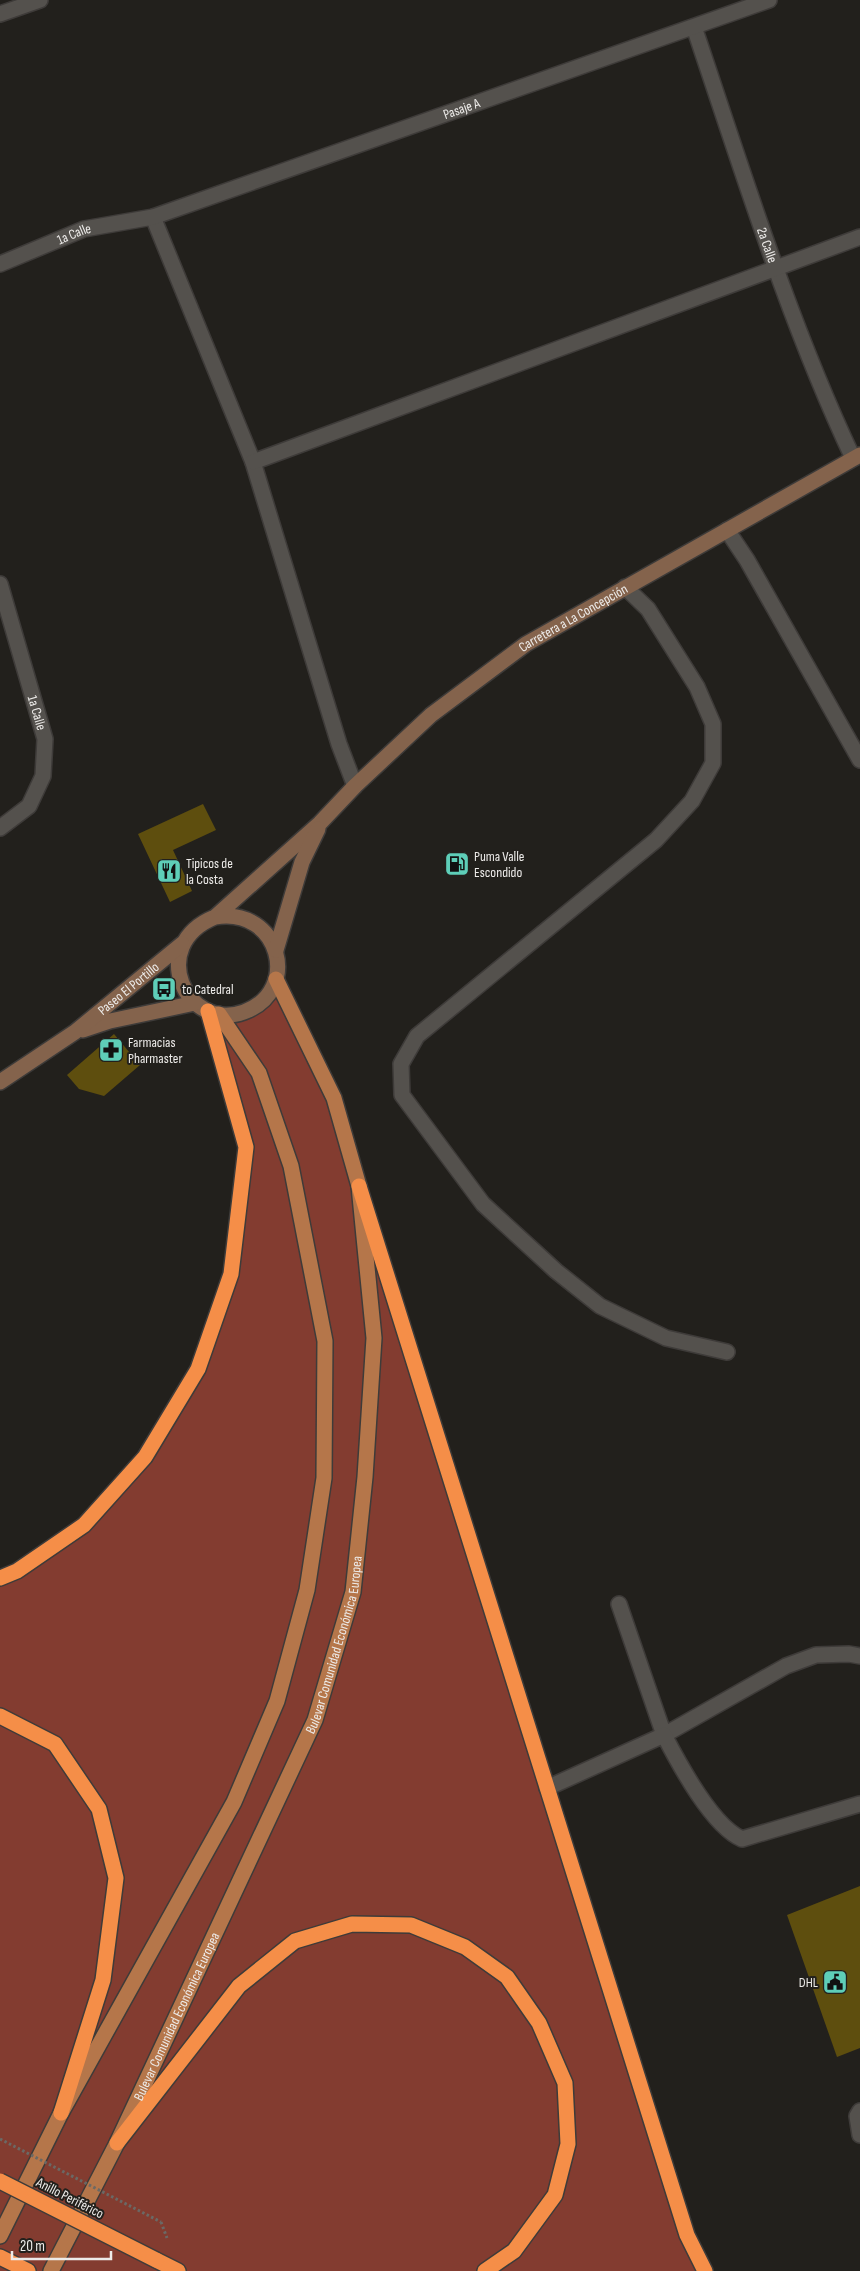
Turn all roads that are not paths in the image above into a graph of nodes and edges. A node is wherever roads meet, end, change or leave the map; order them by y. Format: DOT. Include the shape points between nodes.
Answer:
graph roads {
  1 [pos="40,0"];
  2 [pos="768,0"];
  3 [pos="0,14"];
  4 [pos="694,27"];
  5 [pos="153,218"];
  6 [pos="860,237"];
  7 [pos="0,264"];
  8 [pos="776,267"];
  9 [pos="857,456"];
  10 [pos="253,462"];
  11 [pos="728,530"];
  12 [pos="0,584"];
  13 [pos="625,587"];
  14 [pos="860,760"];
  15 [pos="355,786"];
  16 [pos="320,823"];
  17 [pos="0,828"];
  18 [pos="215,917"];
  19 [pos="182,944"];
  20 [pos="276,950"];
  21 [pos="276,979"];
  22 [pos="208,1009"];
  23 [pos="74,1032"];
  24 [pos="0,1082"];
  25 [pos="359,1186"];
  26 [pos="727,1352"];
  27 [pos="0,1578"];
  28 [pos="619,1604"];
  29 [pos="860,1656"];
  30 [pos="0,1716"];
  31 [pos="664,1735"];
  32 [pos="547,1788"];
  33 [pos="860,1804"];
  34 [pos="860,2111"];
  35 [pos="61,2114"];
  36 [pos="860,2135"];
  37 [pos="117,2143"];
  38 [pos="0,2181"];
  39 [pos="0,2236"];
  40 [pos="0,2257"];
  41 [pos="28,2271"];
  42 [pos="51,2271"];
  43 [pos="178,2271"];
  44 [pos="485,2271"];
  45 [pos="705,2271"];
  1 -- 3 [label="street"];
  2 -- 4 [label="street, Pasaje A"];
  4 -- 5 [label="street, Pasaje A"];
  4 -- 8 [label="street, 2a Calle"];
  5 -- 7 [label="street, 1a Calle" via="84,229"];
  5 -- 10 [label="street"];
  6 -- 8 [label="street"];
  8 -- 9 [label="street, 2a Calle" via="840,430"];
  8 -- 10 [label="street"];
  9 -- 11 [label="main road, Carretera a La Concepción"];
  10 -- 15 [label="street" via="339,744"];
  11 -- 13 [label="main road, Carretera a La Concepción"];
  11 -- 14 [label="street"];
  12 -- 17 [label="street, 1a Calle" via="44,739 44,776 29,806"];
  13 -- 15 [label="main road, Carretera a La Concepción" via="526,644 431,715"];
  13 -- 26 [label="street" via="648,609 697,687 713,724 713,763 692,801 656,840 417,1036 402,1064 402,1095 483,1204 556,1271 600,1306 666,1338"];
  15 -- 16 [label="main road, Carretera a La Concepción"];
  16 -- 18 [label="main road, Carretera a La Concepción"];
  16 -- 20 [label="main road, Carretera a La Concepción" via="302,862"];
  18 -- 19 [label="main road" via="202,922"];
  18 -- 20 [label="main road" via="234,916 252,921 267,934"];
  19 -- 22 [label="main road" via="179,954 182,985"];
  19 -- 23 [label="main road, Paseo El Portillo"];
  20 -- 21 [label="main road"];
  21 -- 22 [label="main road" via="264,1000 243,1012"];
  21 -- 25 [label="main road, Bulevar Comunidad Económica Europea" via="334,1098"];
  22 -- 23 [label="main road, Paseo El Portillo" via="110,1021"];
  22 -- 27 [label="highway" via="246,1147 231,1274 198,1369 145,1457 84,1525 17,1571"];
  22 -- 35 [label="main road" via="259,1073 291,1166 325,1341 324,1478 307,1590 277,1701 234,1802"];
  23 -- 24 [label="main road, Paseo El Portillo"];
  25 -- 32 [label="highway"];
  25 -- 37 [label="main road, Bulevar Comunidad Económica Europea" via="374,1338 353,1592 314,1720"];
  28 -- 31 [label="street"];
  29 -- 31 [label="street" via="816,1655 786,1666"];
  30 -- 35 [label="highway" via="55,1744 100,1809 116,1878 102,1980"];
  31 -- 32 [label="street"];
  31 -- 33 [label="street" via="718,1821 742,1839"];
  32 -- 45 [label="highway" via="687,2235"];
  34 -- 36 [label="street" via="857,2116"];
  35 -- 39 [label="main road"];
  37 -- 42 [label="main road, Bulevar Comunidad Económica Europea"];
  37 -- 44 [label="highway" via="239,1986 295,1941 352,1924 411,1925 465,1947 506,1977 539,2023 565,2082 568,2144 555,2195 514,2251"];
  38 -- 43 [label="highway, Anillo Periférico, bridge"];
  40 -- 41 [label="highway"];
}
